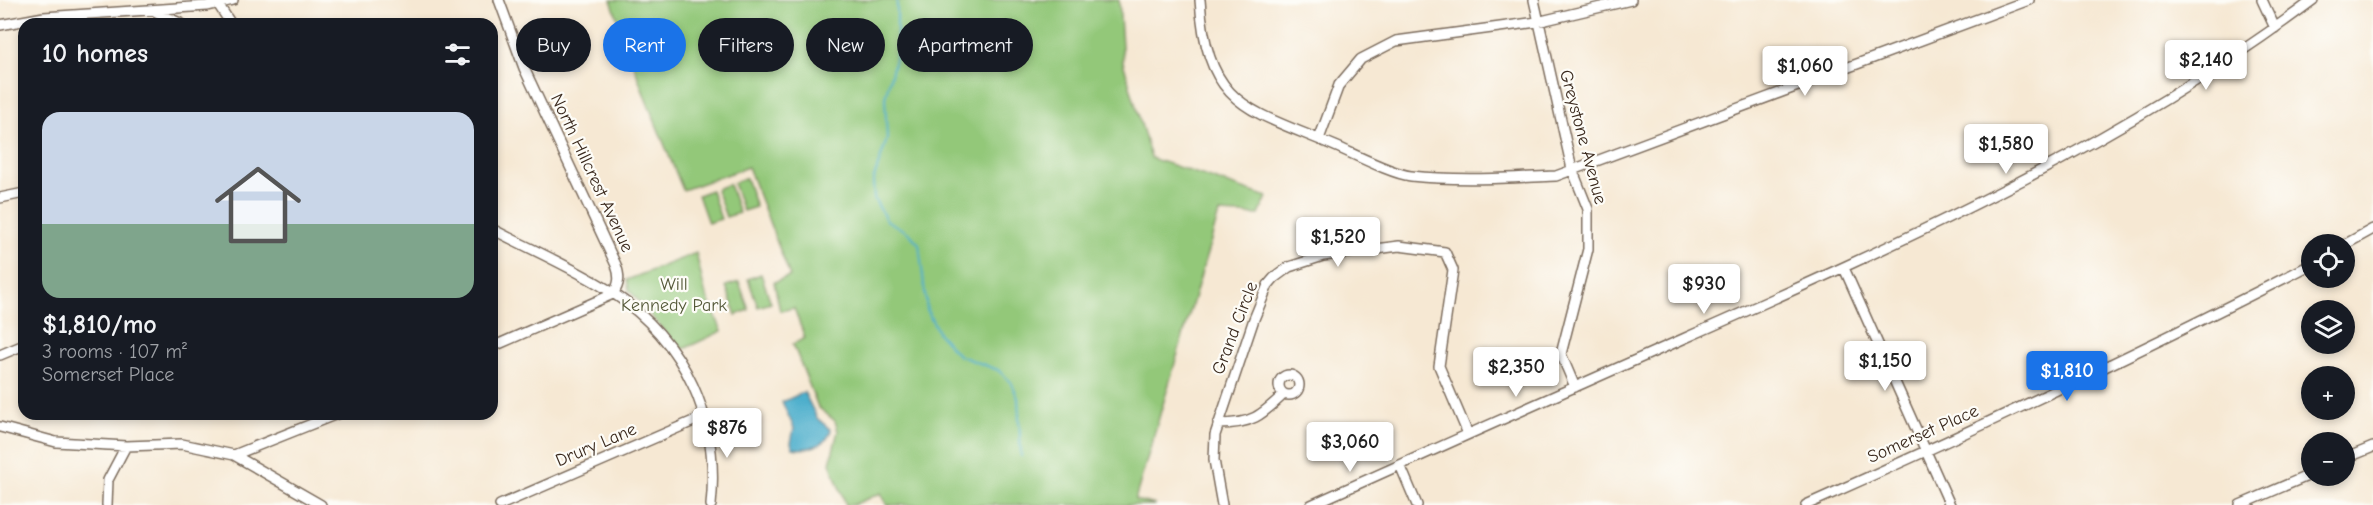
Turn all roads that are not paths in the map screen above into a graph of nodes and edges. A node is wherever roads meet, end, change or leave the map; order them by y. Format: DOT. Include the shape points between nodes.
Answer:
graph roads {
  1 [pos="233,0"];
  2 [pos="499,0"];
  3 [pos="1200,0"];
  4 [pos="1534,0"];
  5 [pos="1631,0"];
  6 [pos="2029,0"];
  7 [pos="2262,0"];
  8 [pos="2313,0"];
  9 [pos="217,2"];
  10 [pos="154,11"];
  11 [pos="38,18"];
  12 [pos="169,18"];
  13 [pos="227,18"];
  14 [pos="18,22"];
  15 [pos="1537,22"];
  16 [pos="0,25"];
  17 [pos="2275,28"];
  18 [pos="1319,139"];
  19 [pos="1572,169"];
  20 [pos="18,194"];
  21 [pos="0,198"];
  22 [pos="2373,229"];
  23 [pos="498,232"];
  24 [pos="2355,239"];
  25 [pos="1844,268"];
  26 [pos="2301,270"];
  27 [pos="613,294"];
  28 [pos="498,343"];
  29 [pos="18,348"];
  30 [pos="0,355"];
  31 [pos="1575,387"];
  32 [pos="1284,394"];
  33 [pos="705,416"];
  34 [pos="322,420"];
  35 [pos="1218,424"];
  36 [pos="0,427"];
  37 [pos="1468,434"];
  38 [pos="126,446"];
  39 [pos="2373,447"];
  40 [pos="1926,452"];
  41 [pos="2355,454"];
  42 [pos="234,455"];
  43 [pos="1400,465"];
  44 [pos="2301,479"];
  45 [pos="107,505"];
  46 [pos="321,505"];
  47 [pos="500,505"];
  48 [pos="711,505"];
  49 [pos="1222,505"];
  50 [pos="1311,505"];
  51 [pos="1417,505"];
  52 [pos="1806,505"];
  53 [pos="1950,505"];
  54 [pos="2240,505"];
  1 -- 9 [label="street"];
  2 -- 27 [label="street, North Hillcrest Avenue" via="525,68 616,265 618,287"];
  3 -- 18 [label="street" via="1210,63 1226,89 1252,112"];
  4 -- 15 [label="street, Greystone Avenue"];
  5 -- 15 [label="street"];
  6 -- 19 [label="street"];
  7 -- 17 [label="street"];
  8 -- 17 [label="street"];
  9 -- 10 [label="street"];
  9 -- 13 [label="street"];
  10 -- 11 [label="street"];
  10 -- 12 [label="street"];
  14 -- 16 [label="street"];
  15 -- 18 [label="street" via="1396,41 1362,59 1339,85"];
  15 -- 19 [label="street, Greystone Avenue"];
  17 -- 25 [label="street" via="2216,69 2073,154 1938,225"];
  18 -- 19 [label="street" via="1407,176 1556,176"];
  19 -- 31 [label="street, Greystone Avenue" via="1588,209 1588,249 1561,354"];
  20 -- 21 [label="street"];
  22 -- 24 [label="street"];
  23 -- 27 [label="street"];
  25 -- 31 [label="street"];
  25 -- 40 [label="street"];
  26 -- 40 [label="street, Somerset Place"];
  27 -- 28 [label="street"];
  27 -- 33 [label="street" via="643,318 667,346 691,381"];
  29 -- 30 [label="street"];
  31 -- 37 [label="street"];
  32 -- 35 [label="street" via="1257,417"];
  33 -- 47 [label="street, Drury Lane"];
  33 -- 48 [label="street" via="714,459"];
  34 -- 42 [label="street"];
  35 -- 37 [label="street, Grand Circle" via="1254,319 1274,278 1289,267 1323,256 1399,246 1445,252 1450,260 1453,270 1439,366"];
  35 -- 49 [label="street, Grand Circle" via="1214,460"];
  36 -- 38 [label="street" via="57,442"];
  37 -- 43 [label="street"];
  38 -- 42 [label="street" via="182,444"];
  38 -- 45 [label="street" via="108,480"];
  39 -- 41 [label="street"];
  40 -- 52 [label="street, Somerset Place"];
  40 -- 53 [label="street"];
  42 -- 46 [label="street"];
  43 -- 50 [label="street"];
  43 -- 51 [label="street"];
  44 -- 54 [label="street"];
}
